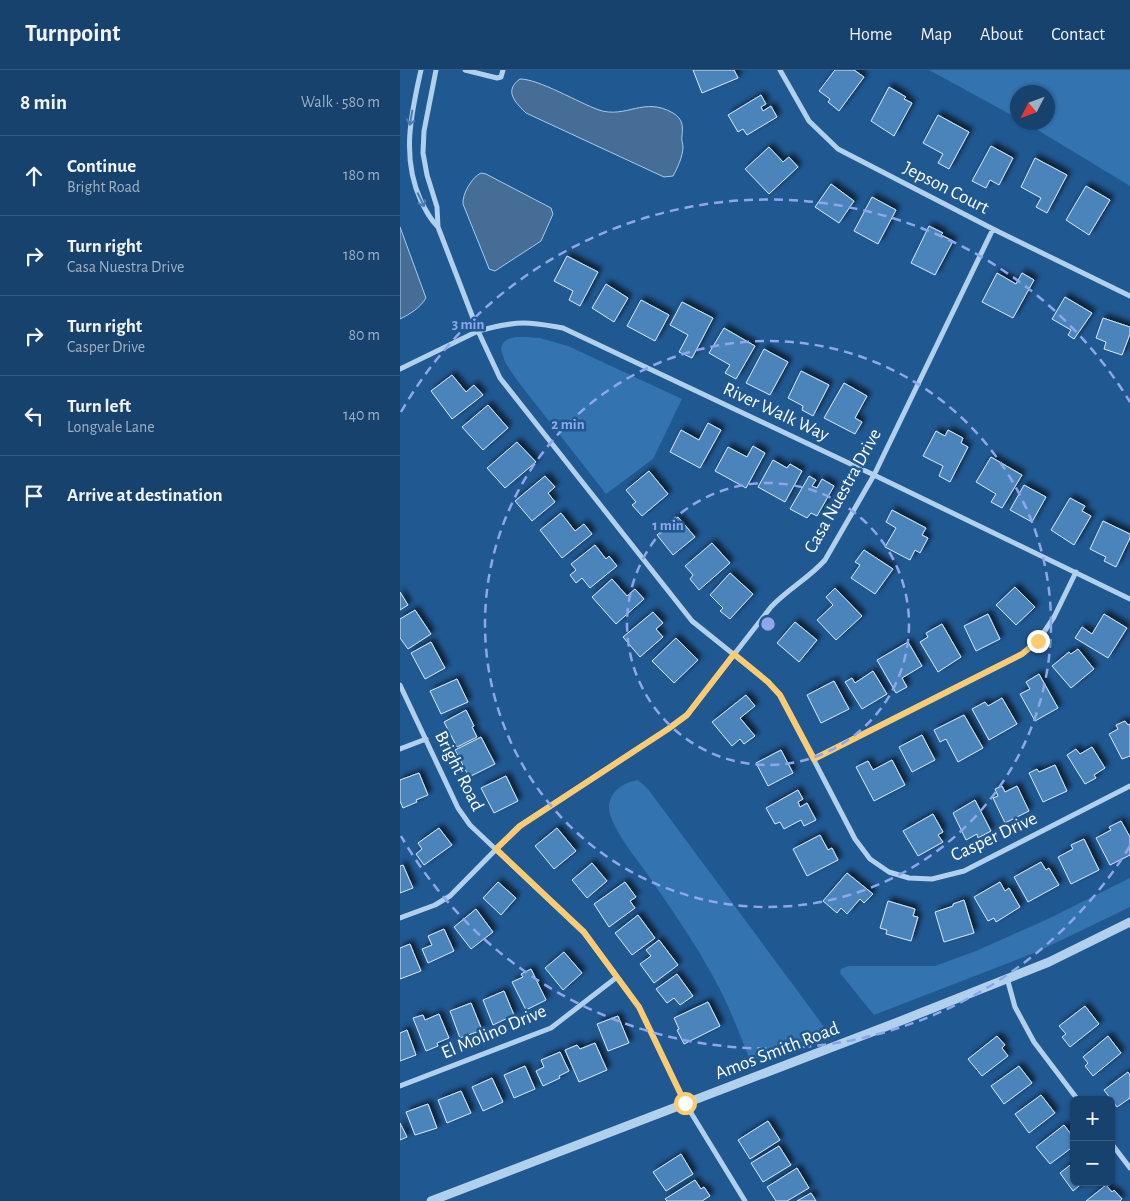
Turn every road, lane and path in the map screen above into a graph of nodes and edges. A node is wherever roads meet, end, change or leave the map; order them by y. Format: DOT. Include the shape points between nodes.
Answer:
graph roads {
  1 [pos="421,70"];
  2 [pos="436,70"];
  3 [pos="466,70"];
  4 [pos="503,70"];
  5 [pos="780,70"];
  6 [pos="438,227"];
  7 [pos="993,229"];
  8 [pos="1130,296"];
  9 [pos="478,331"];
  10 [pos="400,369"];
  11 [pos="874,474"];
  12 [pos="1076,572"];
  13 [pos="1130,599"];
  14 [pos="734,654"];
  15 [pos="400,685"];
  16 [pos="426,739"];
  17 [pos="400,749"];
  18 [pos="814,759"];
  19 [pos="1130,786"];
  20 [pos="496,849"];
  21 [pos="400,918"];
  22 [pos="1130,922"];
  23 [pos="617,977"];
  24 [pos="1007,978"];
  25 [pos="400,1086"];
  26 [pos="1075,1096"];
  27 [pos="685,1103"];
  28 [pos="1115,1148"];
  29 [pos="1130,1168"];
  30 [pos="431,1201"];
  31 [pos="745,1201"];
  1 -- 6 [label="street, one-way" via="409,126 409,162 420,199"];
  2 -- 6 [label="street" via="423,143 426,175 438,212"];
  3 -- 4 [label="street" via="497,78"];
  5 -- 7 [label="street, Jepson Court" via="809,121 838,148"];
  6 -- 9 [label="street, Casper Drive"];
  7 -- 8 [label="street, Jepson Court"];
  7 -- 11 [label="street, Casa Nuestra Drive"];
  9 -- 10 [label="street, River Walk Way"];
  9 -- 11 [label="street, River Walk Way" via="525,323 563,328"];
  9 -- 14 [label="street, Casper Drive" via="500,378 692,621"];
  11 -- 12 [label="street, River Walk Way"];
  11 -- 14 [label="street, Casa Nuestra Drive" via="825,560 782,596"];
  12 -- 13 [label="street, River Walk Way"];
  12 -- 18 [label="street" via="1054,617 1038,641 1022,654"];
  14 -- 18 [label="street, Casper Drive" via="780,695"];
  14 -- 20 [label="street, Casa Nuestra Drive" via="687,715 520,826"];
  15 -- 16 [label="street, Bright Road"];
  16 -- 17 [label="street"];
  16 -- 20 [label="street, Bright Road" via="458,808 470,825"];
  18 -- 19 [label="street, Casper Drive" via="855,839 865,852 889,872 909,878 932,879 964,871"];
  20 -- 21 [label="street, Casa Nuestra Drive" via="450,896"];
  20 -- 23 [label="street, Bright Road" via="584,932"];
  22 -- 24 [label="street, Amos Smith Road" via="1049,962"];
  23 -- 25 [label="street, El Molino Drive" via="551,1028"];
  23 -- 27 [label="street, Bright Road" via="639,1007"];
  24 -- 26 [label="street" via="1015,1006 1034,1042"];
  24 -- 27 [label="street, Amos Smith Road"];
  27 -- 30 [label="street, Amos Smith Road"];
  27 -- 31 [label="street, Bright Road"];
  28 -- 29 [label="street"];
}
